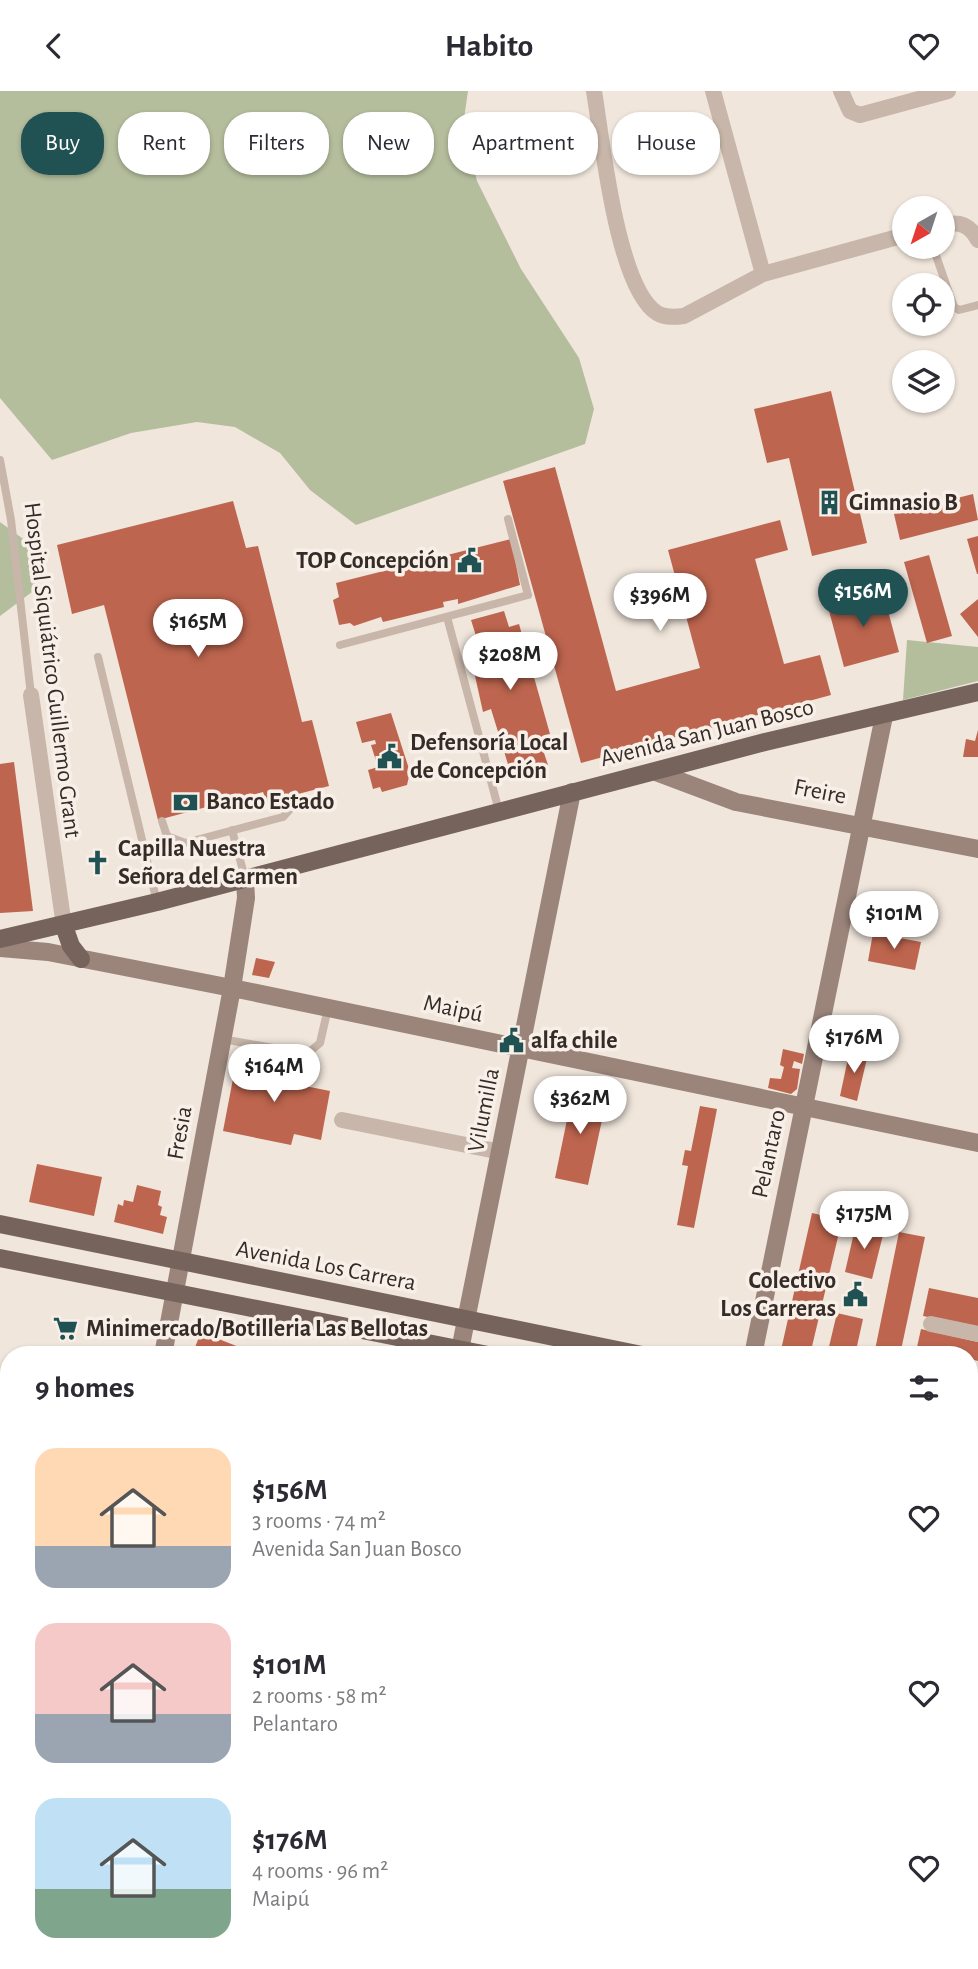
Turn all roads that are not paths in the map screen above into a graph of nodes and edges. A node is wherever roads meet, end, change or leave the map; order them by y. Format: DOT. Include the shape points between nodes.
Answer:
graph roads {
  1 [pos="594,91"];
  2 [pos="713,91"];
  3 [pos="841,91"];
  4 [pos="948,91"];
  5 [pos="956,223"];
  6 [pos="892,239"];
  7 [pos="978,240"];
  8 [pos="937,259"];
  9 [pos="763,274"];
  10 [pos="978,305"];
  11 [pos="0,460"];
  12 [pos="508,519"];
  13 [pos="447,617"];
  14 [pos="340,645"];
  15 [pos="98,657"];
  16 [pos="978,692"];
  17 [pos="31,695"];
  18 [pos="884,716"];
  19 [pos="656,772"];
  20 [pos="572,792"];
  21 [pos="293,796"];
  22 [pos="499,811"];
  23 [pos="162,821"];
  24 [pos="862,826"];
  25 [pos="232,830"];
  26 [pos="978,849"];
  27 [pos="246,879"];
  28 [pos="157,902"];
  29 [pos="64,926"];
  30 [pos="0,939"];
  31 [pos="0,948"];
  32 [pos="81,959"];
  33 [pos="232,988"];
  34 [pos="328,1008"];
  35 [pos="222,1039"];
  36 [pos="522,1048"];
  37 [pos="804,1108"];
  38 [pos="342,1120"];
  39 [pos="978,1143"];
  40 [pos="501,1152"];
  41 [pos="0,1224"];
  42 [pos="1,1262"];
  43 [pos="182,1262"];
  44 [pos="175,1291"];
  45 [pos="467,1319"];
  46 [pos="931,1324"];
  47 [pos="978,1334"];
  48 [pos="165,1346"];
  49 [pos="432,1346"];
  50 [pos="461,1346"];
  51 [pos="598,1346"];
  52 [pos="755,1346"];
  1 -- 9 [label="street" via="622,245 637,287 650,307 665,316 684,316"];
  2 -- 9 [label="street"];
  3 -- 4 [label="street" via="850,111 860,115"];
  5 -- 7 [label="street" via="972,230"];
  6 -- 9 [label="street"];
  8 -- 10 [label="lane" via="954,307"];
  11 -- 17 [label="lane, Hospital Siquiátrico Guillermo Grant"];
  12 -- 13 [label="lane" via="528,595"];
  13 -- 14 [label="lane"];
  13 -- 22 [label="lane"];
  15 -- 28 [label="lane"];
  16 -- 18 [label="main road, Avenida San Juan Bosco"];
  17 -- 29 [label="street, Hospital Siquiátrico Guillermo Grant"];
  18 -- 19 [label="main road, Avenida San Juan Bosco"];
  18 -- 24 [label="street, Pelantaro"];
  19 -- 20 [label="main road, Avenida San Juan Bosco"];
  19 -- 24 [label="street, Freire" via="736,802"];
  20 -- 22 [label="main road, Avenida San Juan Bosco"];
  20 -- 36 [label="street, Vilumilla"];
  21 -- 25 [label="lane" via="283,817"];
  22 -- 27 [label="main road, Avenida San Juan Bosco"];
  23 -- 25 [label="lane" via="167,836 180,843"];
  24 -- 26 [label="street, Freire"];
  24 -- 37 [label="street, Pelantaro"];
  25 -- 27 [label="lane"];
  27 -- 28 [label="main road, Avenida San Juan Bosco"];
  27 -- 33 [label="street, Fresia"];
  28 -- 29 [label="main road, Avenida San Juan Bosco"];
  29 -- 30 [label="main road, Avenida San Juan Bosco"];
  29 -- 32 [label="main road"];
  31 -- 32 [label="street, Maipú"];
  32 -- 33 [label="street, Maipú"];
  33 -- 34 [label="street, Maipú"];
  33 -- 35 [label="street, Fresia"];
  34 -- 35 [label="lane" via="320,1043 307,1054"];
  34 -- 36 [label="street, Maipú"];
  35 -- 43 [label="street, Fresia"];
  36 -- 37 [label="street, Maipú"];
  36 -- 40 [label="street, Vilumilla"];
  37 -- 39 [label="street, Maipú"];
  37 -- 52 [label="street, Pelantaro"];
  38 -- 40 [label="street"];
  40 -- 45 [label="street, Vilumilla"];
  41 -- 43 [label="main road, Avenida Los Carrera"];
  42 -- 44 [label="main road"];
  43 -- 44 [label="street, Fresia"];
  43 -- 45 [label="main road, Avenida Los Carrera"];
  44 -- 48 [label="street, Fresia"];
  44 -- 49 [label="main road"];
  45 -- 50 [label="street, Vilumilla"];
  45 -- 51 [label="main road, Avenida Los Carrera"];
  46 -- 47 [label="street"];
}
